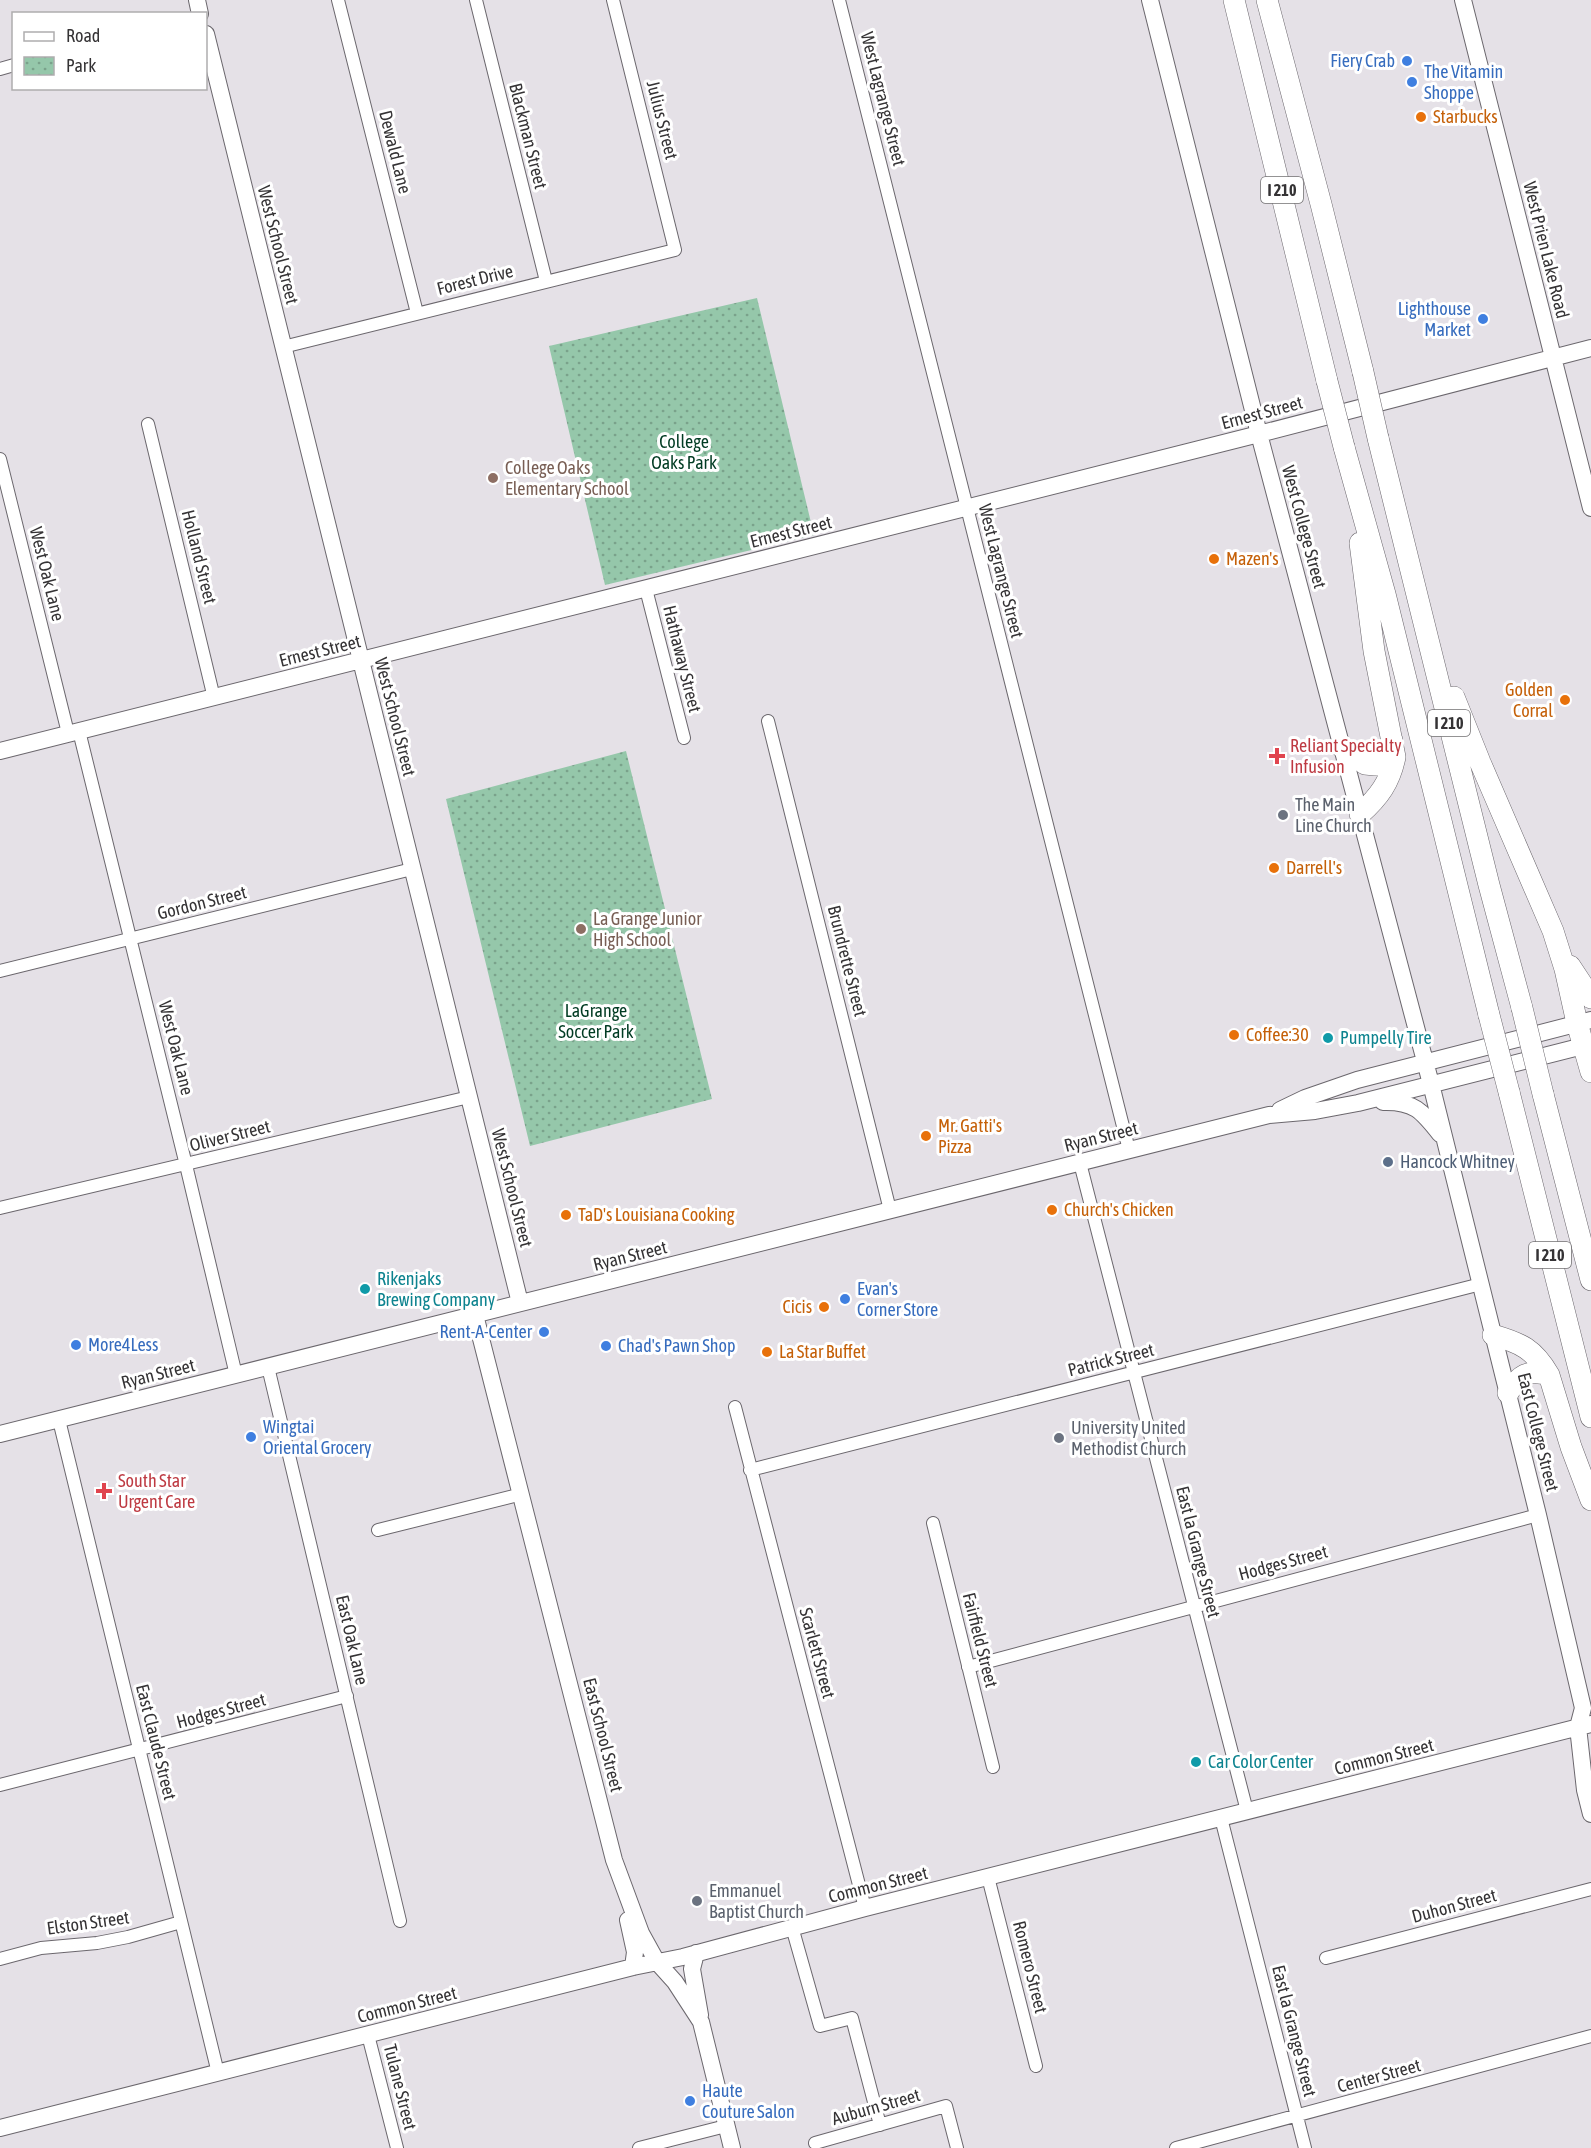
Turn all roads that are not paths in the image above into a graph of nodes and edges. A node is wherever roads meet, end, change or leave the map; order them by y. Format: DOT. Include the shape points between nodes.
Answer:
graph roads {
  1 [pos="338,0"];
  2 [pos="476,0"];
  3 [pos="613,0"];
  4 [pos="839,0"];
  5 [pos="1150,0"];
  6 [pos="1234,0"];
  7 [pos="1267,0"];
  8 [pos="1463,0"];
  9 [pos="207,38"];
  10 [pos="675,250"];
  11 [pos="546,281"];
  12 [pos="417,313"];
  13 [pos="283,347"];
  14 [pos="1591,348"];
  15 [pos="1552,357"];
  16 [pos="148,424"];
  17 [pos="1259,434"];
  18 [pos="0,459"];
  19 [pos="1350,471"];
  20 [pos="967,508"];
  21 [pos="1591,508"];
  22 [pos="1406,551"];
  23 [pos="646,589"];
  24 [pos="361,661"];
  25 [pos="214,698"];
  26 [pos="768,720"];
  27 [pos="74,732"];
  28 [pos="684,738"];
  29 [pos="1392,739"];
  30 [pos="1342,747"];
  31 [pos="0,751"];
  32 [pos="1360,814"];
  33 [pos="412,869"];
  34 [pos="1553,931"];
  35 [pos="130,939"];
  36 [pos="0,971"];
  37 [pos="1591,998"];
  38 [pos="1584,1022"];
  39 [pos="1587,1045"];
  40 [pos="1425,1062"];
  41 [pos="1591,1072"];
  42 [pos="1431,1084"];
  43 [pos="469,1097"];
  44 [pos="1358,1103"];
  45 [pos="1269,1115"];
  46 [pos="1445,1140"];
  47 [pos="1129,1150"];
  48 [pos="1080,1162"];
  49 [pos="186,1165"];
  50 [pos="0,1208"];
  51 [pos="890,1210"];
  52 [pos="1591,1280"];
  53 [pos="1481,1284"];
  54 [pos="520,1303"];
  55 [pos="475,1315"];
  56 [pos="1493,1335"];
  57 [pos="268,1367"];
  58 [pos="1134,1373"];
  59 [pos="236,1375"];
  60 [pos="1549,1375"];
  61 [pos="1508,1393"];
  62 [pos="735,1407"];
  63 [pos="1591,1417"];
  64 [pos="58,1420"];
  65 [pos="0,1434"];
  66 [pos="750,1470"];
  67 [pos="522,1494"];
  68 [pos="1591,1500"];
  69 [pos="1538,1515"];
  70 [pos="933,1523"];
  71 [pos="378,1530"];
  72 [pos="1193,1606"];
  73 [pos="968,1667"];
  74 [pos="347,1696"];
  75 [pos="1585,1726"];
  76 [pos="139,1750"];
  77 [pos="993,1767"];
  78 [pos="0,1785"];
  79 [pos="1247,1811"];
  80 [pos="1591,1814"];
  81 [pos="1221,1818"];
  82 [pos="614,1860"];
  83 [pos="988,1877"];
  84 [pos="1591,1888"];
  85 [pos="865,1908"];
  86 [pos="400,1921"];
  87 [pos="181,1922"];
  88 [pos="792,1927"];
  89 [pos="696,1953"];
  90 [pos="1326,1958"];
  91 [pos="0,1959"];
  92 [pos="657,1962"];
  93 [pos="633,1966"];
  94 [pos="701,2022"];
  95 [pos="368,2035"];
  96 [pos="1591,2036"];
  97 [pos="1036,2066"];
  98 [pos="218,2073"];
  99 [pos="1298,2116"];
  100 [pos="880,2125"];
  101 [pos="726,2126"];
  102 [pos="0,2128"];
  103 [pos="815,2143"];
  104 [pos="396,2148"];
  105 [pos="639,2148"];
  106 [pos="732,2148"];
  107 [pos="957,2148"];
  108 [pos="1176,2148"];
  109 [pos="1305,2148"];
  1 -- 12 [label="street, Dewald Lane"];
  2 -- 11 [label="street, Blackman Street"];
  3 -- 10 [label="street, Julius Street"];
  4 -- 20 [label="street, West Lagrange Street"];
  5 -- 17 [label="street, West College Street"];
  6 -- 19 [label="highway, I 210, bridge"];
  7 -- 22 [label="highway, I 210, bridge"];
  8 -- 15 [label="street, West Prien Lake Road"];
  9 -- 13 [label="street, West School Street"];
  10 -- 11 [label="street, Forest Drive"];
  11 -- 12 [label="street, Forest Drive"];
  12 -- 13 [label="street, Forest Drive"];
  13 -- 24 [label="street, West School Street"];
  14 -- 15 [label="street, Ernest Street"];
  15 -- 17 [label="street, Ernest Street"];
  15 -- 21 [label="street, West Prien Lake Road"];
  16 -- 25 [label="street, Holland Street"];
  17 -- 20 [label="street, Ernest Street"];
  17 -- 30 [label="street, West College Street"];
  18 -- 27 [label="street, West Oak Lane"];
  19 -- 29 [label="highway" via="1374,651"];
  19 -- 63 [label="highway, I 210, bridge" via="1385,594"];
  20 -- 23 [label="street, Ernest Street"];
  20 -- 47 [label="street, West Lagrange Street"];
  22 -- 34 [label="highway" via="1458,709"];
  22 -- 52 [label="highway, I 210, bridge"];
  23 -- 24 [label="street, Ernest Street"];
  23 -- 28 [label="street, Hathaway Street"];
  24 -- 25 [label="street, Ernest Street"];
  24 -- 33 [label="street, West School Street"];
  25 -- 27 [label="street, Ernest Street"];
  26 -- 51 [label="street, Brundrette Street"];
  27 -- 31 [label="street, Ernest Street"];
  27 -- 35 [label="street, West Oak Lane"];
  29 -- 30 [label="highway" via="1388,756 1375,765 1365,764"];
  29 -- 32 [label="highway" via="1392,772 1384,789"];
  30 -- 32 [label="street, West College Street"];
  32 -- 40 [label="street, West College Street"];
  33 -- 35 [label="street, Gordon Street"];
  33 -- 43 [label="street, West School Street"];
  34 -- 37 [label="highway" via="1575,976"];
  34 -- 38 [label="highway"];
  35 -- 36 [label="street, Gordon Street"];
  35 -- 49 [label="street, West Oak Lane"];
  38 -- 39 [label="highway"];
  38 -- 40 [label="street, Ryan Street"];
  39 -- 41 [label="highway"];
  39 -- 42 [label="street, Ryan Street"];
  40 -- 42 [label="street, East College Street"];
  40 -- 45 [label="street, Ryan Street" via="1305,1098"];
  42 -- 44 [label="street, Ryan Street"];
  42 -- 46 [label="street, East College Street"];
  43 -- 49 [label="street, Oliver Street"];
  43 -- 54 [label="street, West School Street"];
  44 -- 45 [label="street, Ryan Street"];
  44 -- 46 [label="street" via="1410,1104 1421,1111"];
  45 -- 47 [label="street, Ryan Street"];
  46 -- 53 [label="street, East College Street"];
  47 -- 48 [label="street, Ryan Street"];
  48 -- 51 [label="street, Ryan Street"];
  48 -- 58 [label="street, East la Grange Street"];
  49 -- 50 [label="street, Oliver Street"];
  49 -- 59 [label="street, West Oak Lane"];
  51 -- 54 [label="street, Ryan Street"];
  53 -- 56 [label="street, East College Street"];
  53 -- 58 [label="street, Patrick Street"];
  54 -- 55 [label="street, Ryan Street"];
  55 -- 57 [label="street, Ryan Street"];
  55 -- 67 [label="street, East School Street"];
  56 -- 60 [label="highway" via="1529,1349"];
  56 -- 61 [label="street, East College Street"];
  57 -- 59 [label="street, Ryan Street"];
  57 -- 74 [label="street, East Oak Lane"];
  58 -- 66 [label="street, Patrick Street"];
  58 -- 72 [label="street, East la Grange Street"];
  59 -- 64 [label="street, Ryan Street"];
  60 -- 61 [label="highway" via="1525,1375"];
  60 -- 68 [label="highway"];
  61 -- 69 [label="street, East College Street"];
  62 -- 66 [label="street, Scarlett Street"];
  64 -- 65 [label="street, Ryan Street"];
  64 -- 76 [label="street, East Claude Street"];
  66 -- 85 [label="street, Scarlett Street"];
  67 -- 71 [label="street"];
  67 -- 82 [label="street, East School Street"];
  69 -- 72 [label="street, Hodges Street"];
  69 -- 75 [label="street, East College Street"];
  70 -- 73 [label="street, Fairfield Street"];
  72 -- 73 [label="street, Hodges Street"];
  72 -- 79 [label="street, East la Grange Street"];
  73 -- 77 [label="street, Fairfield Street"];
  74 -- 76 [label="street, Hodges Street"];
  74 -- 86 [label="street, East Oak Lane"];
  75 -- 79 [label="street, Common Street"];
  75 -- 80 [label="street, East College Street" via="1585,1790"];
  76 -- 78 [label="street, Hodges Street"];
  76 -- 87 [label="street, East Claude Street"];
  79 -- 81 [label="street, Common Street"];
  81 -- 83 [label="street, Common Street"];
  81 -- 99 [label="street, East la Grange Street"];
  82 -- 92 [label="street, East School Street" via="641,1933"];
  82 -- 93 [label="street" via="635,1952"];
  83 -- 85 [label="street, Common Street"];
  83 -- 97 [label="street, Romero Street"];
  84 -- 90 [label="street, Duhon Street"];
  85 -- 88 [label="street, Common Street"];
  87 -- 91 [label="street, Elston Street" via="128,1937 41,1948"];
  87 -- 98 [label="street, East Claude Street"];
  88 -- 89 [label="street, Common Street"];
  88 -- 100 [label="street" via="820,2026 852,2018"];
  89 -- 92 [label="street, Common Street"];
  89 -- 94 [label="street" via="692,1969"];
  92 -- 93 [label="street, Common Street"];
  92 -- 94 [label="street, East School Street"];
  93 -- 95 [label="street, Common Street"];
  94 -- 101 [label="street, East School Street"];
  95 -- 98 [label="street, Common Street"];
  95 -- 104 [label="street, Tulane Street"];
  96 -- 99 [label="street, Center Street"];
  98 -- 102 [label="street, Common Street"];
  99 -- 108 [label="street, Center Street"];
  99 -- 109 [label="street, East la Grange Street"];
  100 -- 103 [label="street, Auburn Street"];
  100 -- 107 [label="street, Auburn Street" via="946,2106"];
  101 -- 105 [label="street"];
  101 -- 106 [label="street, East School Street"];
}
